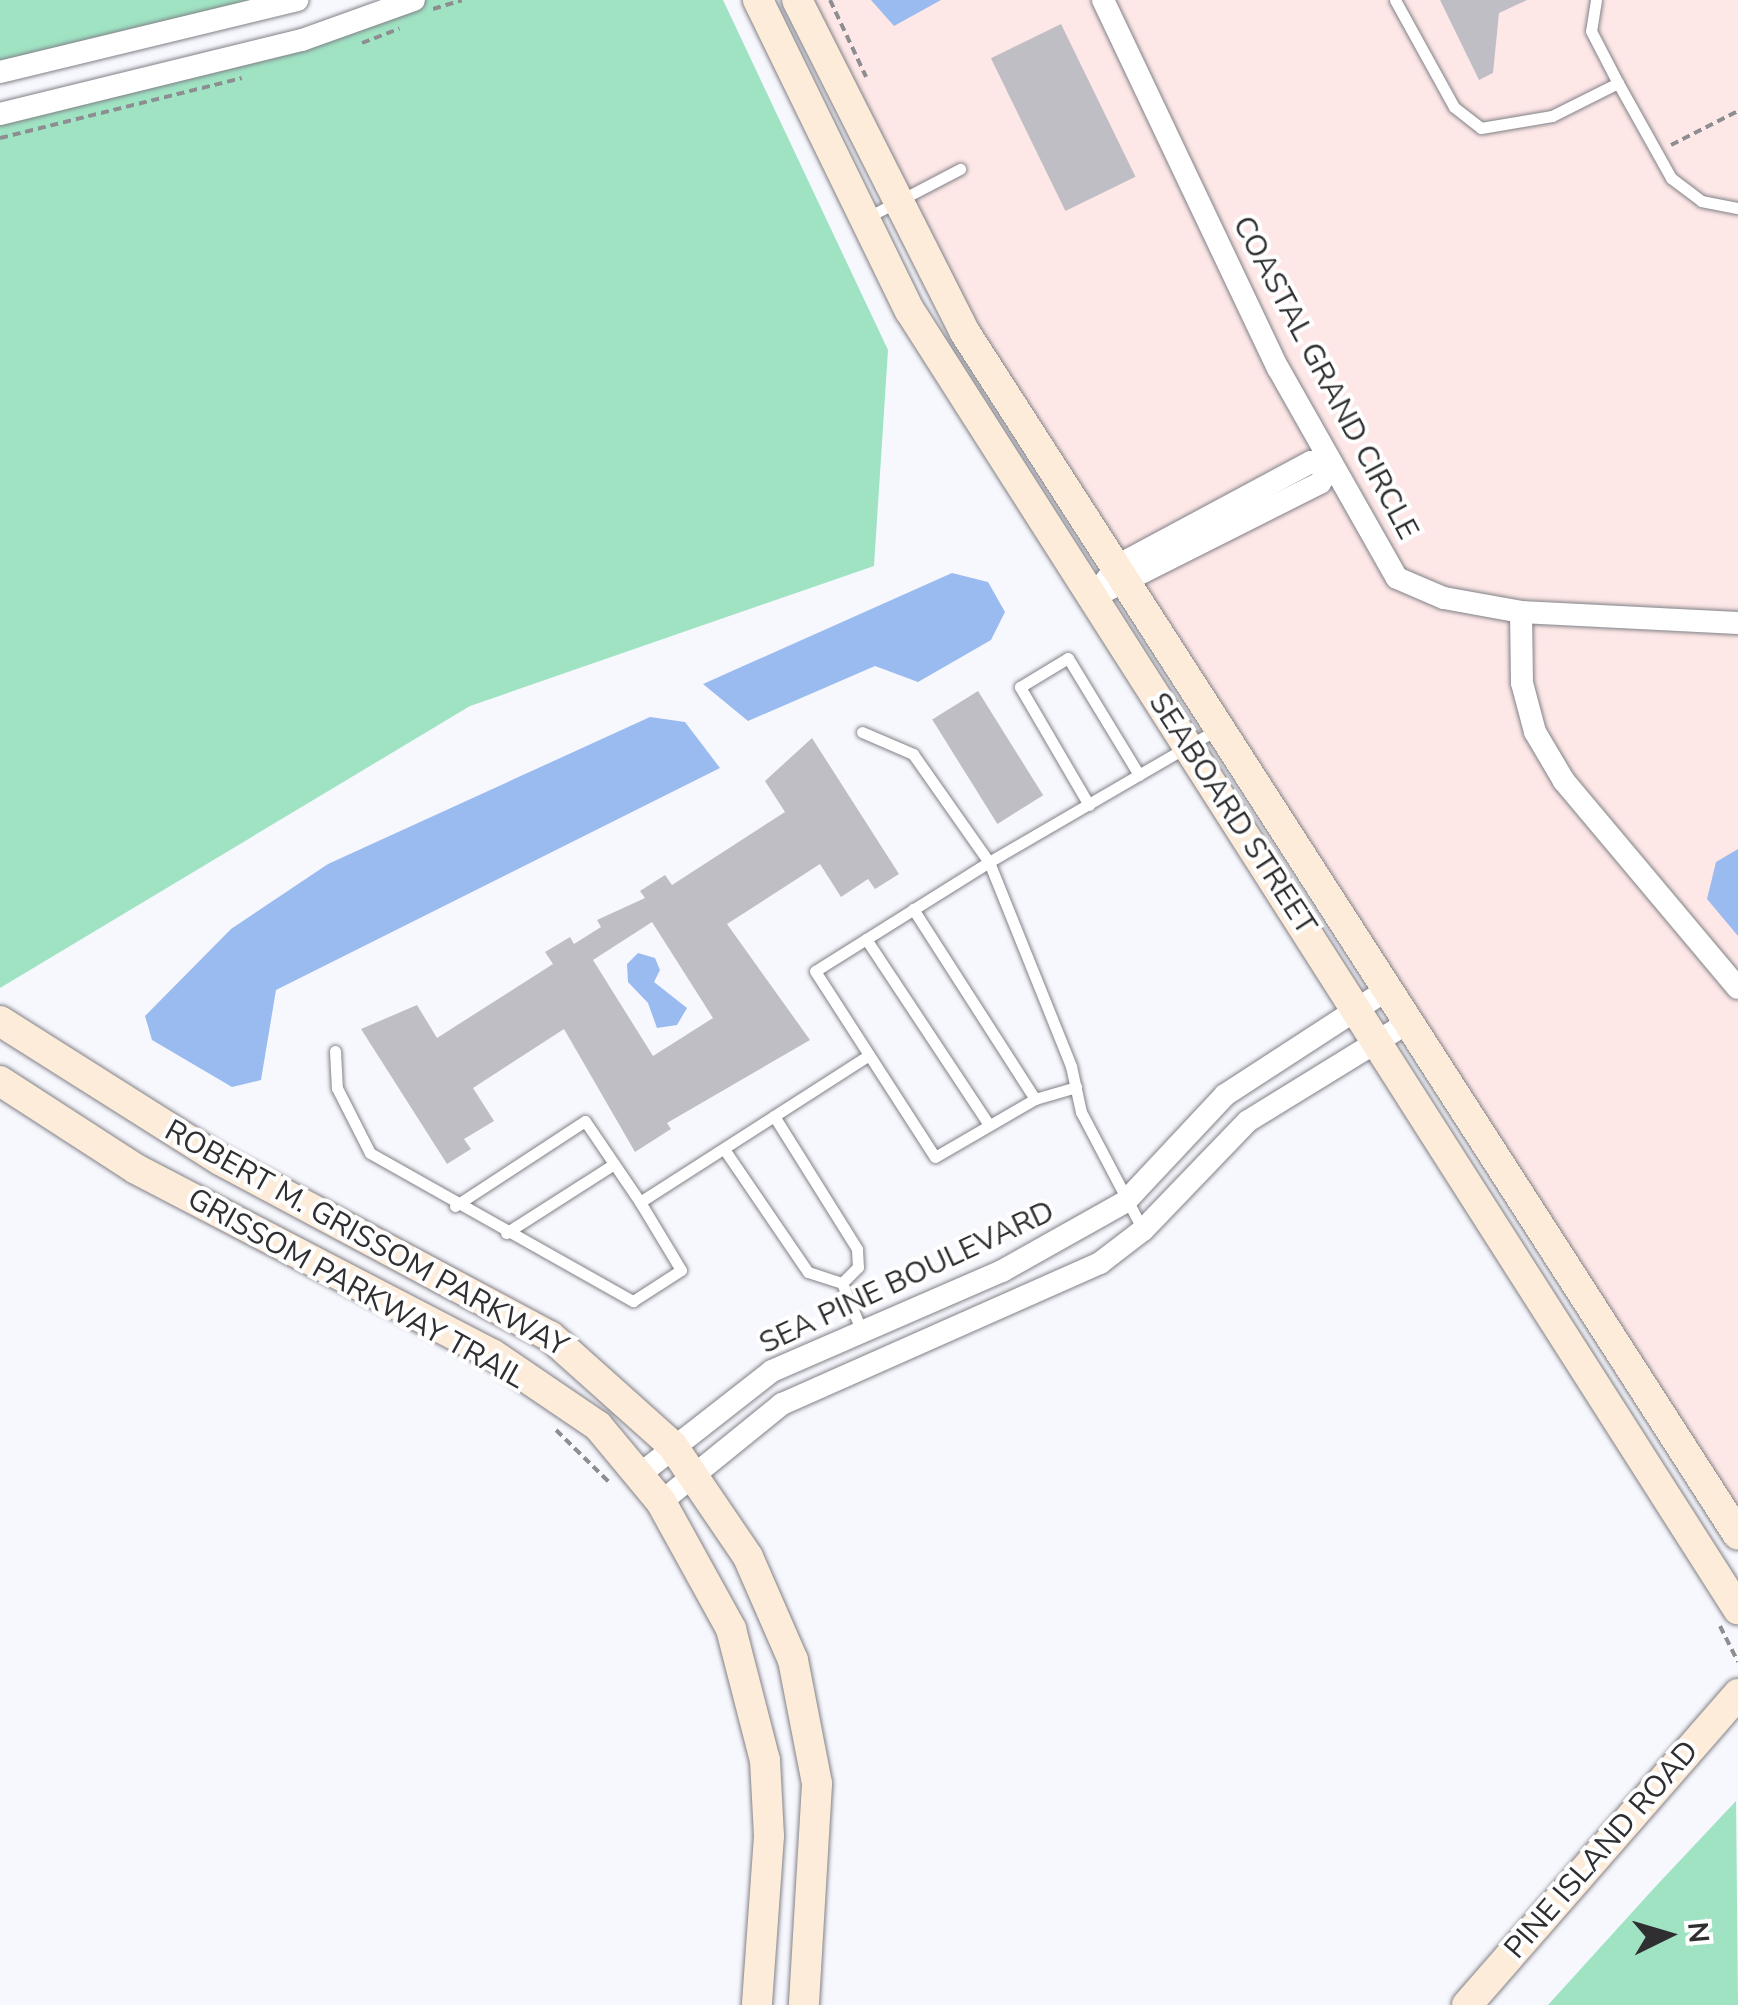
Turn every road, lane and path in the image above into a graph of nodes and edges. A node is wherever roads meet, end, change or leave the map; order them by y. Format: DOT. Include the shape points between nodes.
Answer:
graph roads {
  1 [pos="297,0"];
  2 [pos="414,0"];
  3 [pos="758,0"];
  4 [pos="797,0"];
  5 [pos="1103,0"];
  6 [pos="1395,0"];
  7 [pos="1596,0"];
  8 [pos="182,31"];
  9 [pos="189,68"];
  10 [pos="0,72"];
  11 [pos="1618,83"];
  12 [pos="1738,112"];
  13 [pos="0,114"];
  14 [pos="1654,153"];
  15 [pos="960,169"];
  16 [pos="897,202"];
  17 [pos="1738,208"];
  18 [pos="864,218"];
  19 [pos="1331,466"];
  20 [pos="1122,576"];
  21 [pos="1094,597"];
  22 [pos="1521,612"];
  23 [pos="1738,623"];
  24 [pos="1220,728"];
  25 [pos="862,732"];
  26 [pos="1188,746"];
  27 [pos="1139,774"];
  28 [pos="1089,806"];
  29 [pos="990,862"];
  30 [pos="913,909"];
  31 [pos="866,938"];
  32 [pos="1738,988"];
  33 [pos="1388,989"];
  34 [pos="1355,1007"];
  35 [pos="0,1021"];
  36 [pos="1409,1022"];
  37 [pos="1376,1040"];
  38 [pos="335,1050"];
  39 [pos="869,1055"];
  40 [pos="0,1080"];
  41 [pos="1076,1087"];
  42 [pos="1035,1099"];
  43 [pos="774,1116"];
  44 [pos="989,1125"];
  45 [pos="724,1149"];
  46 [pos="614,1164"];
  47 [pos="640,1202"];
  48 [pos="1125,1202"];
  49 [pos="456,1206"];
  50 [pos="1143,1230"];
  51 [pos="506,1233"];
  52 [pos="842,1283"];
  53 [pos="862,1332"];
  54 [pos="881,1364"];
  55 [pos="550,1426"];
  56 [pos="672,1445"];
  57 [pos="694,1474"];
  58 [pos="630,1485"];
  59 [pos="661,1502"];
  60 [pos="1738,1535"];
  61 [pos="1738,1609"];
  62 [pos="1738,1694"];
  63 [pos="757,2005"];
  64 [pos="804,2005"];
  65 [pos="1467,2005"];
  1 -- 8 [label="street"];
  2 -- 9 [label="street" via="302,40"];
  3 -- 18 [label="street, SEABOARD STREET"];
  4 -- 16 [label="street, SEABOARD STREET"];
  5 -- 19 [label="street, COASTAL GRAND CIRCLE"];
  6 -- 11 [label="lane" via="1454,107 1481,128 1552,116"];
  7 -- 11 [label="lane" via="1591,31"];
  8 -- 9 [label="street"];
  8 -- 10 [label="street"];
  9 -- 13 [label="street"];
  11 -- 14 [label="lane"];
  12 -- 14 [label="path"];
  14 -- 17 [label="lane" via="1684,191"];
  15 -- 16 [label="lane"];
  16 -- 18 [label="lane"];
  16 -- 20 [label="street, SEABOARD STREET" via="964,331"];
  18 -- 21 [label="street, SEABOARD STREET" via="910,312"];
  19 -- 20 [label="street" via="1320,483"];
  19 -- 22 [label="street, COASTAL GRAND CIRCLE" via="1397,578 1444,598"];
  20 -- 21 [label="street"];
  20 -- 24 [label="street, SEABOARD STREET"];
  21 -- 26 [label="street, SEABOARD STREET"];
  22 -- 23 [label="street, COASTAL GRAND CIRCLE"];
  22 -- 32 [label="street" via="1522,683 1534,732 1564,780"];
  24 -- 26 [label="lane"];
  24 -- 33 [label="street, SEABOARD STREET"];
  25 -- 29 [label="lane" via="912,754"];
  26 -- 27 [label="lane"];
  26 -- 34 [label="street, SEABOARD STREET"];
  27 -- 28 [label="lane"];
  27 -- 28 [label="lane" via="1068,658 1020,687"];
  28 -- 29 [label="lane"];
  29 -- 30 [label="lane"];
  29 -- 41 [label="lane"];
  30 -- 31 [label="lane"];
  30 -- 42 [label="lane"];
  31 -- 39 [label="lane" via="815,971"];
  31 -- 44 [label="lane"];
  33 -- 34 [label="street, SEA PINE BOULEVARD"];
  33 -- 36 [label="street, SEABOARD STREET"];
  34 -- 37 [label="street, SEABOARD STREET"];
  34 -- 48 [label="street, SEA PINE BOULEVARD" via="1225,1095"];
  35 -- 56 [label="street, ROBERT M. GRISSOM PARKWAY" via="220,1160 550,1336"];
  36 -- 37 [label="street, SEA PINE BOULEVARD"];
  36 -- 60 [label="street, SEABOARD STREET"];
  37 -- 50 [label="street, SEA PINE BOULEVARD" via="1248,1121"];
  37 -- 61 [label="street, SEABOARD STREET"];
  38 -- 49 [label="lane" via="338,1088 370,1153"];
  39 -- 43 [label="lane"];
  39 -- 44 [label="lane" via="935,1158"];
  40 -- 58 [label="street, ROBERT M. GRISSOM PARKWAY" via="136,1169 492,1354 598,1426"];
  41 -- 42 [label="lane"];
  41 -- 48 [label="lane"];
  42 -- 44 [label="lane"];
  43 -- 45 [label="lane"];
  43 -- 52 [label="lane" via="856,1249 858,1267"];
  45 -- 47 [label="lane"];
  45 -- 52 [label="lane" via="808,1272"];
  46 -- 47 [label="lane"];
  46 -- 49 [label="lane" via="585,1121"];
  46 -- 51 [label="lane"];
  47 -- 51 [label="lane" via="681,1270 633,1301"];
  48 -- 50 [label="lane"];
  48 -- 53 [label="street, SEA PINE BOULEVARD" via="1002,1272"];
  49 -- 51 [label="lane"];
  50 -- 54 [label="street, SEA PINE BOULEVARD" via="1100,1264"];
  52 -- 53 [label="lane"];
  53 -- 54 [label="street"];
  53 -- 56 [label="street, SEA PINE BOULEVARD" via="772,1372"];
  54 -- 57 [label="street, SEA PINE BOULEVARD" via="782,1404"];
  55 -- 58 [label="path"];
  56 -- 57 [label="street, ROBERT M. GRISSOM PARKWAY"];
  56 -- 58 [label="street, SEA PINE BOULEVARD"];
  57 -- 59 [label="street, SEA PINE BOULEVARD"];
  57 -- 64 [label="street, ROBERT M. GRISSOM PARKWAY" via="748,1556 793,1660 816,1784"];
  58 -- 59 [label="street, ROBERT M. GRISSOM PARKWAY"];
  59 -- 63 [label="street, ROBERT M. GRISSOM PARKWAY" via="731,1630 765,1760 770,1836"];
  62 -- 65 [label="street, PINE ISLAND ROAD"];
}
